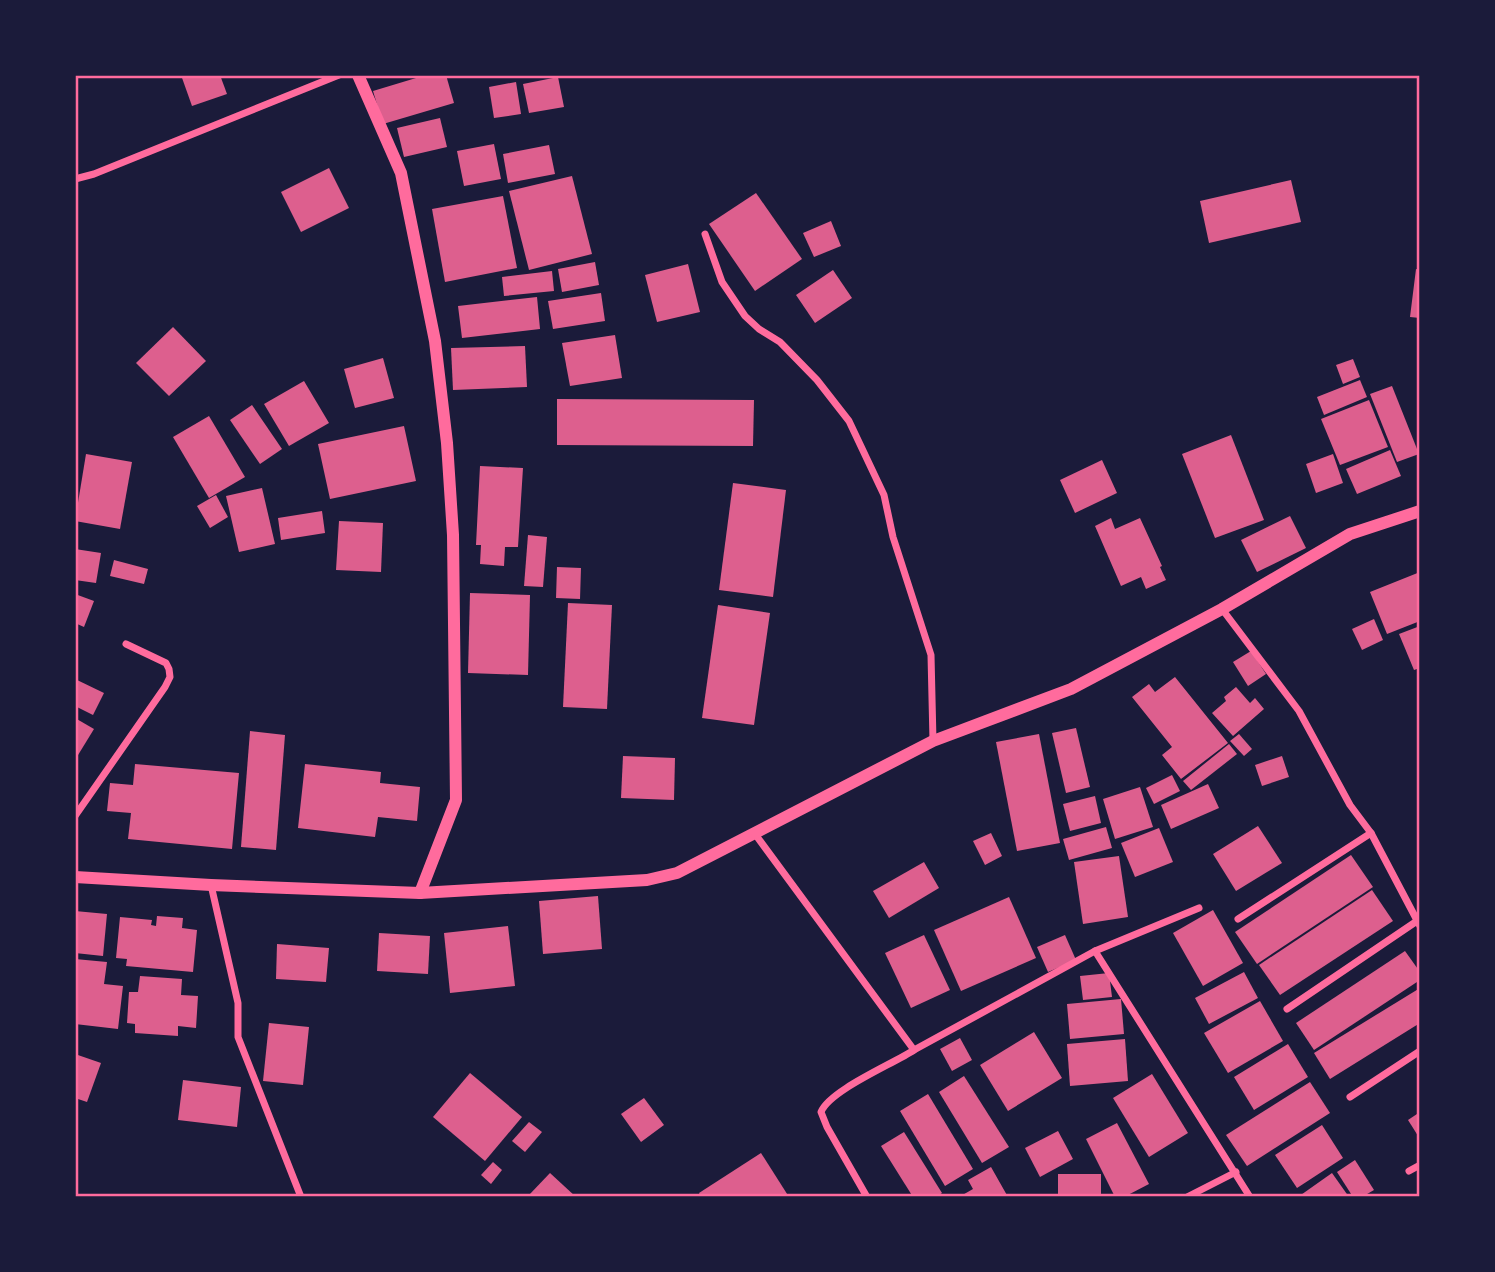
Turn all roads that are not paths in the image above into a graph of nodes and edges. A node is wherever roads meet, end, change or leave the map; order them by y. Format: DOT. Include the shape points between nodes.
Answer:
graph roads {
  1 [pos="339,75"];
  2 [pos="358,75"];
  3 [pos="75,180"];
  4 [pos="705,234"];
  5 [pos="1420,511"];
  6 [pos="1222,609"];
  7 [pos="126,644"];
  8 [pos="933,741"];
  9 [pos="75,816"];
  10 [pos="1371,833"];
  11 [pos="755,834"];
  12 [pos="75,877"];
  13 [pos="211,884"];
  14 [pos="420,893"];
  15 [pos="1199,908"];
  16 [pos="1238,919"];
  17 [pos="1418,924"];
  18 [pos="1095,951"];
  19 [pos="1287,1009"];
  20 [pos="914,1050"];
  21 [pos="1420,1051"];
  22 [pos="1350,1097"];
  23 [pos="1420,1165"];
  24 [pos="1409,1171"];
  25 [pos="1236,1172"];
  26 [pos="301,1197"];
  27 [pos="867,1197"];
  28 [pos="1186,1197"];
  29 [pos="1250,1197"];
  1 -- 3 [label="street"];
  2 -- 14 [label="street" via="401,173 435,341 447,443 453,535 456,800"];
  4 -- 8 [label="street" via="722,282 737,305 817,380 849,421 884,495 931,655"];
  5 -- 6 [label="street" via="1350,534"];
  6 -- 8 [label="street" via="1071,689"];
  6 -- 10 [label="street" via="1299,711 1350,805"];
  7 -- 9 [label="street" via="166,663 170,677"];
  8 -- 11 [label="street"];
  10 -- 16 [label="street"];
  10 -- 17 [label="street"];
  11 -- 14 [label="street" via="677,873 647,880"];
  11 -- 20 [label="street"];
  12 -- 13 [label="street"];
  13 -- 14 [label="street"];
  13 -- 26 [label="street" via="237,1003 238,1037"];
  15 -- 18 [label="street"];
  17 -- 19 [label="street"];
  18 -- 20 [label="street"];
  18 -- 25 [label="street"];
  20 -- 27 [label="street" via="831,1099 821,1112"];
  21 -- 22 [label="street"];
  23 -- 24 [label="street"];
  25 -- 28 [label="street"];
  25 -- 29 [label="street"];
}
